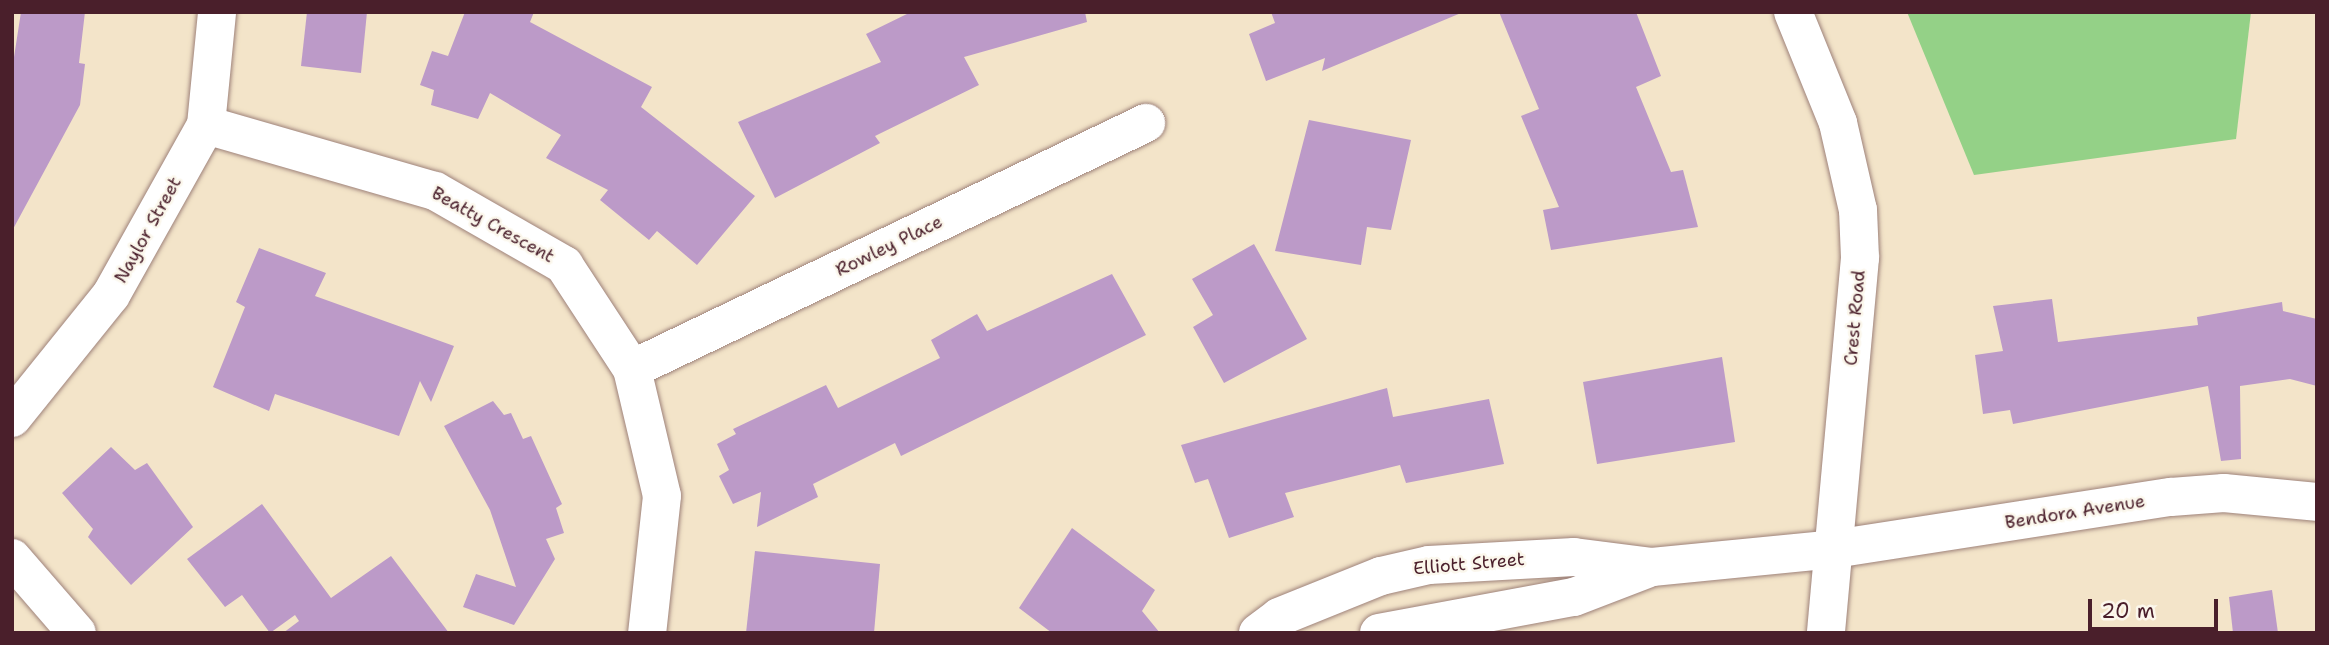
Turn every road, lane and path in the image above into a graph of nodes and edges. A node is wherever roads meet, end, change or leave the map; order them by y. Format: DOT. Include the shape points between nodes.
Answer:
graph roads {
  1 [pos="217,12"];
  2 [pos="1793,12"];
  3 [pos="1146,123"];
  4 [pos="206,125"];
  5 [pos="632,369"];
  6 [pos="12,418"];
  7 [pos="2317,502"];
  8 [pos="1834,549"];
  9 [pos="12,558"];
  10 [pos="1652,567"];
  11 [pos="77,633"];
  12 [pos="647,633"];
  13 [pos="1258,633"];
  14 [pos="1379,633"];
  15 [pos="1825,633"];
  1 -- 4 [label="street, Naylor Street"];
  2 -- 8 [label="street, Crest Road" via="1838,123 1858,210 1859,272"];
  3 -- 5 [label="street, Rowley Place"];
  4 -- 5 [label="street, Beatty Crescent" via="435,191 564,265"];
  4 -- 6 [label="street, Naylor Street" via="111,295"];
  5 -- 12 [label="street, Beatty Crescent" via="662,496"];
  7 -- 8 [label="street, Bendora Avenue" via="2224,493 2171,497"];
  8 -- 10 [label="street, Elliott Street"];
  8 -- 15 [label="street, Crest Road"];
  9 -- 11 [label="street"];
  10 -- 13 [label="street, Elliott Street" via="1574,557 1429,565 1381,576 1279,617"];
  10 -- 14 [label="street, Elliott Street" via="1574,597"];
}
